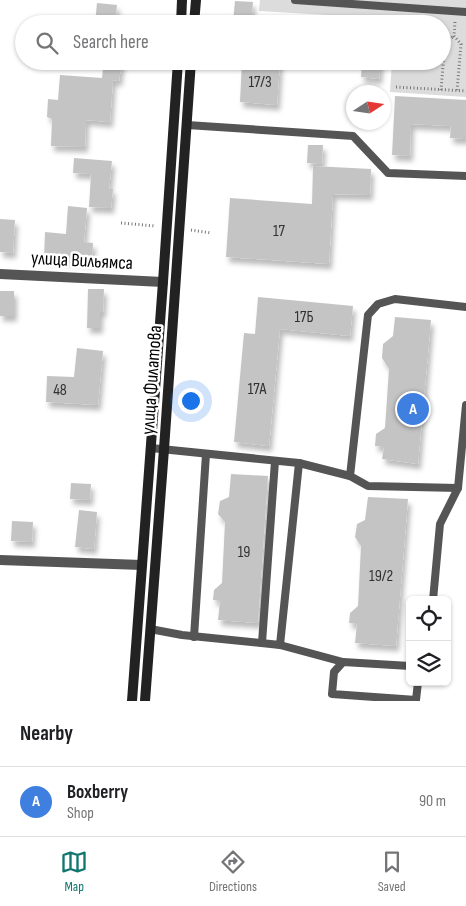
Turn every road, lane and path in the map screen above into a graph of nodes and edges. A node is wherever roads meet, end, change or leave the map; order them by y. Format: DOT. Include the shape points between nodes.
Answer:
graph roads {
  1 [pos="182,0"];
  2 [pos="196,0"];
  3 [pos="295,0"];
  4 [pos="366,3"];
  5 [pos="466,12"];
  6 [pos="181,15"];
  7 [pos="195,15"];
  8 [pos="451,38"];
  9 [pos="177,70"];
  10 [pos="190,70"];
  11 [pos="443,70"];
  12 [pos="396,87"];
  13 [pos="441,90"];
  14 [pos="457,91"];
  15 [pos="466,91"];
  16 [pos="187,125"];
  17 [pos="466,176"];
  18 [pos="0,274"];
  19 [pos="163,282"];
  20 [pos="466,307"];
  21 [pos="466,405"];
  22 [pos="151,448"];
  23 [pos="164,450"];
  24 [pos="206,454"];
  25 [pos="275,461"];
  26 [pos="299,463"];
  27 [pos="350,476"];
  28 [pos="458,488"];
  29 [pos="0,560"];
  30 [pos="142,565"];
  31 [pos="433,596"];
  32 [pos="150,630"];
  33 [pos="194,636"];
  34 [pos="262,643"];
  35 [pos="280,645"];
  36 [pos="343,662"];
  37 [pos="406,666"];
  38 [pos="418,686"];
  39 [pos="132,701"];
  40 [pos="145,701"];
  1 -- 6 [label="main road"];
  2 -- 7 [label="main road"];
  3 -- 4 [label="lane"];
  4 -- 5 [label="lane"];
  8 -- 14 [label="path" via="454,36 461,44"];
  9 -- 19 [label="main road"];
  10 -- 16 [label="main road, улица Филатова"];
  11 -- 13 [label="path"];
  12 -- 13 [label="path"];
  13 -- 14 [label="path"];
  14 -- 15 [label="path"];
  16 -- 17 [label="lane" via="353,136 388,173"];
  16 -- 23 [label="main road, улица Филатова"];
  18 -- 19 [label="street, улица Вильямса"];
  19 -- 22 [label="main road"];
  20 -- 27 [label="lane" via="396,299 378,304 368,315"];
  21 -- 28 [label="lane"];
  22 -- 23 [label="lane"];
  22 -- 30 [label="main road"];
  23 -- 24 [label="lane"];
  23 -- 32 [label="main road, улица Филатова"];
  24 -- 25 [label="lane"];
  24 -- 33 [label="lane"];
  25 -- 26 [label="lane"];
  25 -- 34 [label="lane"];
  26 -- 27 [label="lane"];
  26 -- 35 [label="lane"];
  27 -- 28 [label="lane" via="368,486"];
  28 -- 31 [label="lane" via="440,524"];
  29 -- 30 [label="street"];
  30 -- 39 [label="main road"];
  32 -- 33 [label="lane"];
  32 -- 40 [label="main road, улица Филатова"];
  33 -- 34 [label="lane"];
  34 -- 35 [label="lane"];
  35 -- 36 [label="lane"];
  36 -- 37 [label="lane"];
  36 -- 38 [label="lane" via="334,672 332,694 416,700"];
}
